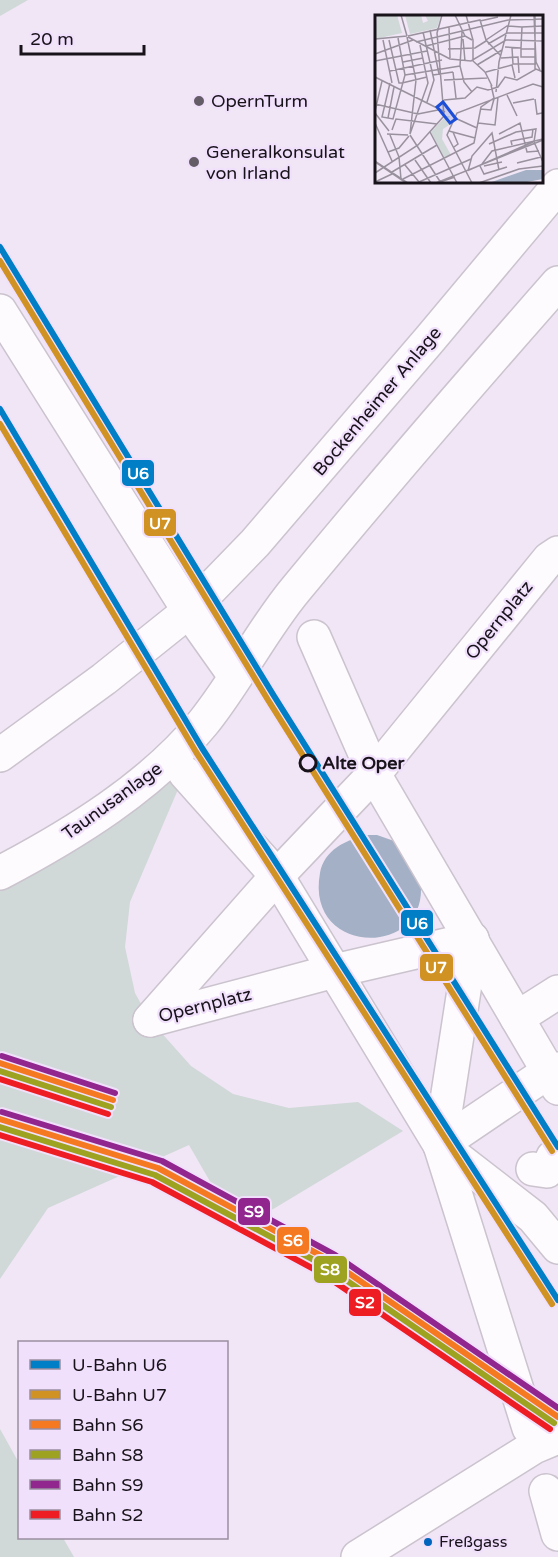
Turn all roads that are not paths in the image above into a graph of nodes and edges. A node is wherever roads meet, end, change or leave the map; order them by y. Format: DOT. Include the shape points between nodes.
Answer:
graph roads {
  1 [pos="558,186"];
  2 [pos="558,283"];
  3 [pos="0,311"];
  4 [pos="558,553"];
  5 [pos="189,610"];
  6 [pos="314,637"];
  7 [pos="235,676"];
  8 [pos="0,755"];
  9 [pos="185,773"];
  10 [pos="375,774"];
  11 [pos="0,873"];
  12 [pos="277,876"];
  13 [pos="472,939"];
  14 [pos="334,971"];
  15 [pos="558,992"];
  16 [pos="517,1018"];
  17 [pos="555,1076"];
  18 [pos="440,1144"];
  19 [pos="546,1210"];
  20 [pos="558,1247"];
  21 [pos="544,1433"];
  22 [pos="546,1491"];
  23 [pos="558,1534"];
  24 [pos="358,1557"];
  1 -- 5 [label="street, Bockenheimer Anlage" via="309,481"];
  2 -- 7 [label="street, Taunusanlage" via="292,593"];
  3 -- 5 [label="street"];
  4 -- 10 [label="street, Opernplatz" via="549,559"];
  5 -- 7 [label="street"];
  5 -- 8 [label="street" via="104,679"];
  6 -- 10 [label="street"];
  7 -- 11 [label="street, Taunusanlage" via="203,722 171,757 112,805"];
  9 -- 12 [label="street"];
  10 -- 12 [label="street, Opernplatz"];
  10 -- 13 [label="street"];
  12 -- 14 [label="street"];
  12 -- 14 [label="street, Opernplatz" via="150,1020"];
  13 -- 14 [label="street, Opernplatz"];
  13 -- 16 [label="street"];
  13 -- 18 [label="street"];
  14 -- 18 [label="street"];
  15 -- 16 [label="street"];
  16 -- 17 [label="street"];
  17 -- 18 [label="street"];
  18 -- 19 [label="street"];
  18 -- 21 [label="street"];
  19 -- 20 [label="street"];
  21 -- 24 [label="street" via="534,1447"];
  22 -- 23 [label="street"];
}
